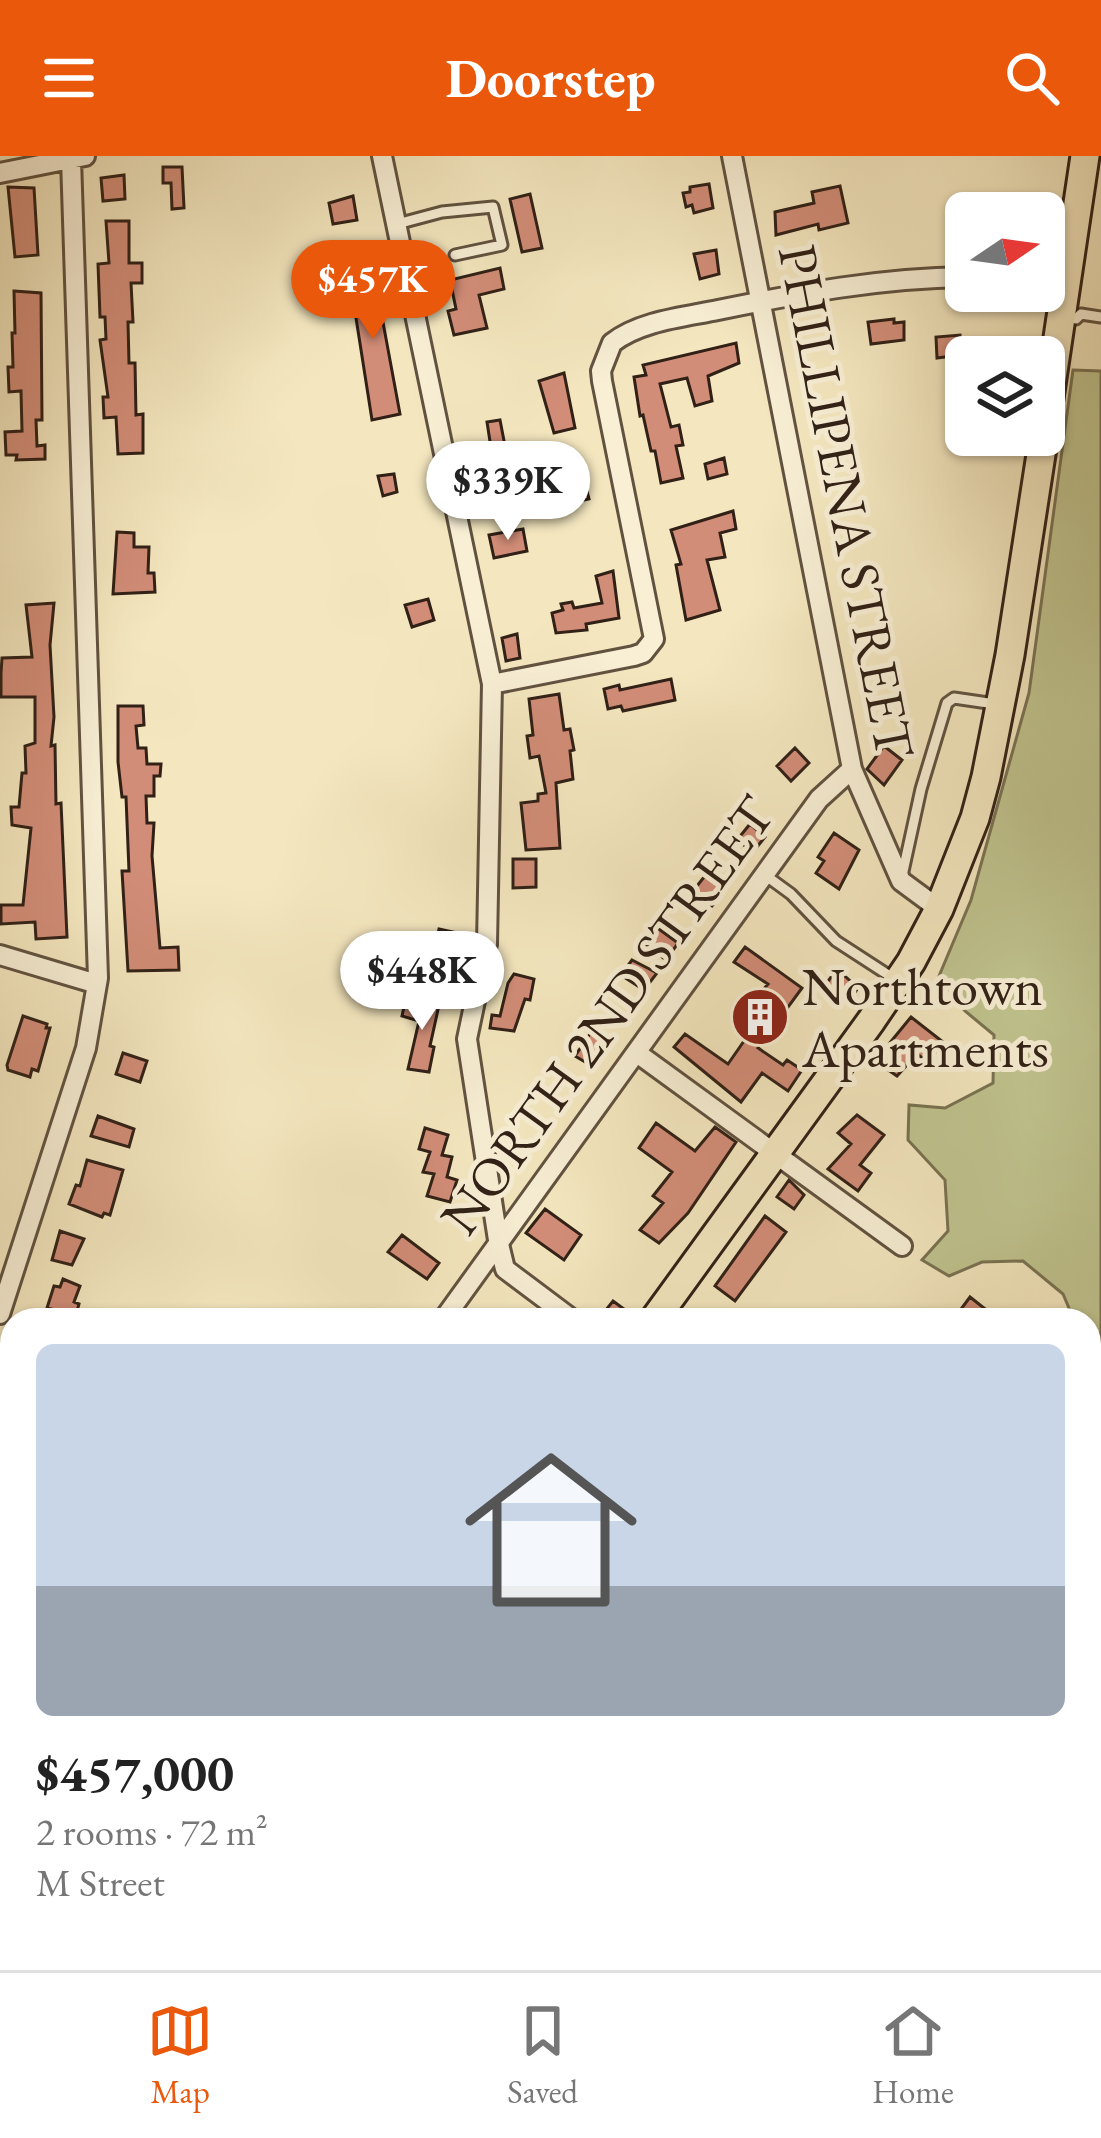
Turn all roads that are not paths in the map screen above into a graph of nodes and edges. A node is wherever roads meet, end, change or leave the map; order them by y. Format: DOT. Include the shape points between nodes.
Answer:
graph roads {
  1 [pos="382,156"];
  2 [pos="732,156"];
  3 [pos="78,158"];
  4 [pos="1085,158"];
  5 [pos="0,173"];
  6 [pos="397,224"];
  7 [pos="1065,239"];
  8 [pos="455,255"];
  9 [pos="945,278"];
  10 [pos="760,299"];
  11 [pos="1101,317"];
  12 [pos="1076,319"];
  13 [pos="1040,456"];
  14 [pos="492,684"];
  15 [pos="1000,704"];
  16 [pos="852,769"];
  17 [pos="765,875"];
  18 [pos="902,881"];
  19 [pos="939,909"];
  20 [pos="0,955"];
  21 [pos="898,981"];
  22 [pos="97,984"];
  23 [pos="637,1053"];
  24 [pos="774,1155"];
  25 [pos="498,1240"];
  26 [pos="902,1246"];
  27 [pos="2,1308"];
  28 [pos="450,1308"];
  29 [pos="557,1308"];
  30 [pos="663,1308"];
  1 -- 6 [label="street"];
  2 -- 10 [label="street, PHILLIPENA STREET"];
  3 -- 5 [label="street"];
  3 -- 22 [label="street"];
  4 -- 7 [label="main road"];
  6 -- 8 [label="lane" via="494,207 502,245"];
  6 -- 14 [label="street"];
  9 -- 10 [label="street"];
  10 -- 14 [label="street" via="647,326 612,343 602,370 650,647"];
  10 -- 16 [label="street, PHILLIPENA STREET"];
  11 -- 12 [label="lane"];
  13 -- 15 [label="main road"];
  14 -- 25 [label="street" via="487,944 466,1039"];
  15 -- 18 [label="lane" via="947,703"];
  15 -- 19 [label="main road" via="977,813"];
  16 -- 17 [label="street, NORTH 2ND STREET" via="819,799"];
  16 -- 18 [label="street, PHILLIPENA STREET"];
  17 -- 21 [label="lane" via="836,941"];
  17 -- 23 [label="street, NORTH 2ND STREET"];
  18 -- 19 [label="street, PHILLIPENA STREET"];
  19 -- 21 [label="main road"];
  20 -- 22 [label="street"];
  21 -- 24 [label="main road"];
  22 -- 27 [label="street" via="86,1048"];
  23 -- 24 [label="street"];
  23 -- 25 [label="street, NORTH 2ND STREET"];
  24 -- 26 [label="street"];
  24 -- 30 [label="main road"];
  25 -- 28 [label="street, NORTH 2ND STREET"];
  25 -- 29 [label="street" via="505,1269"];
}
